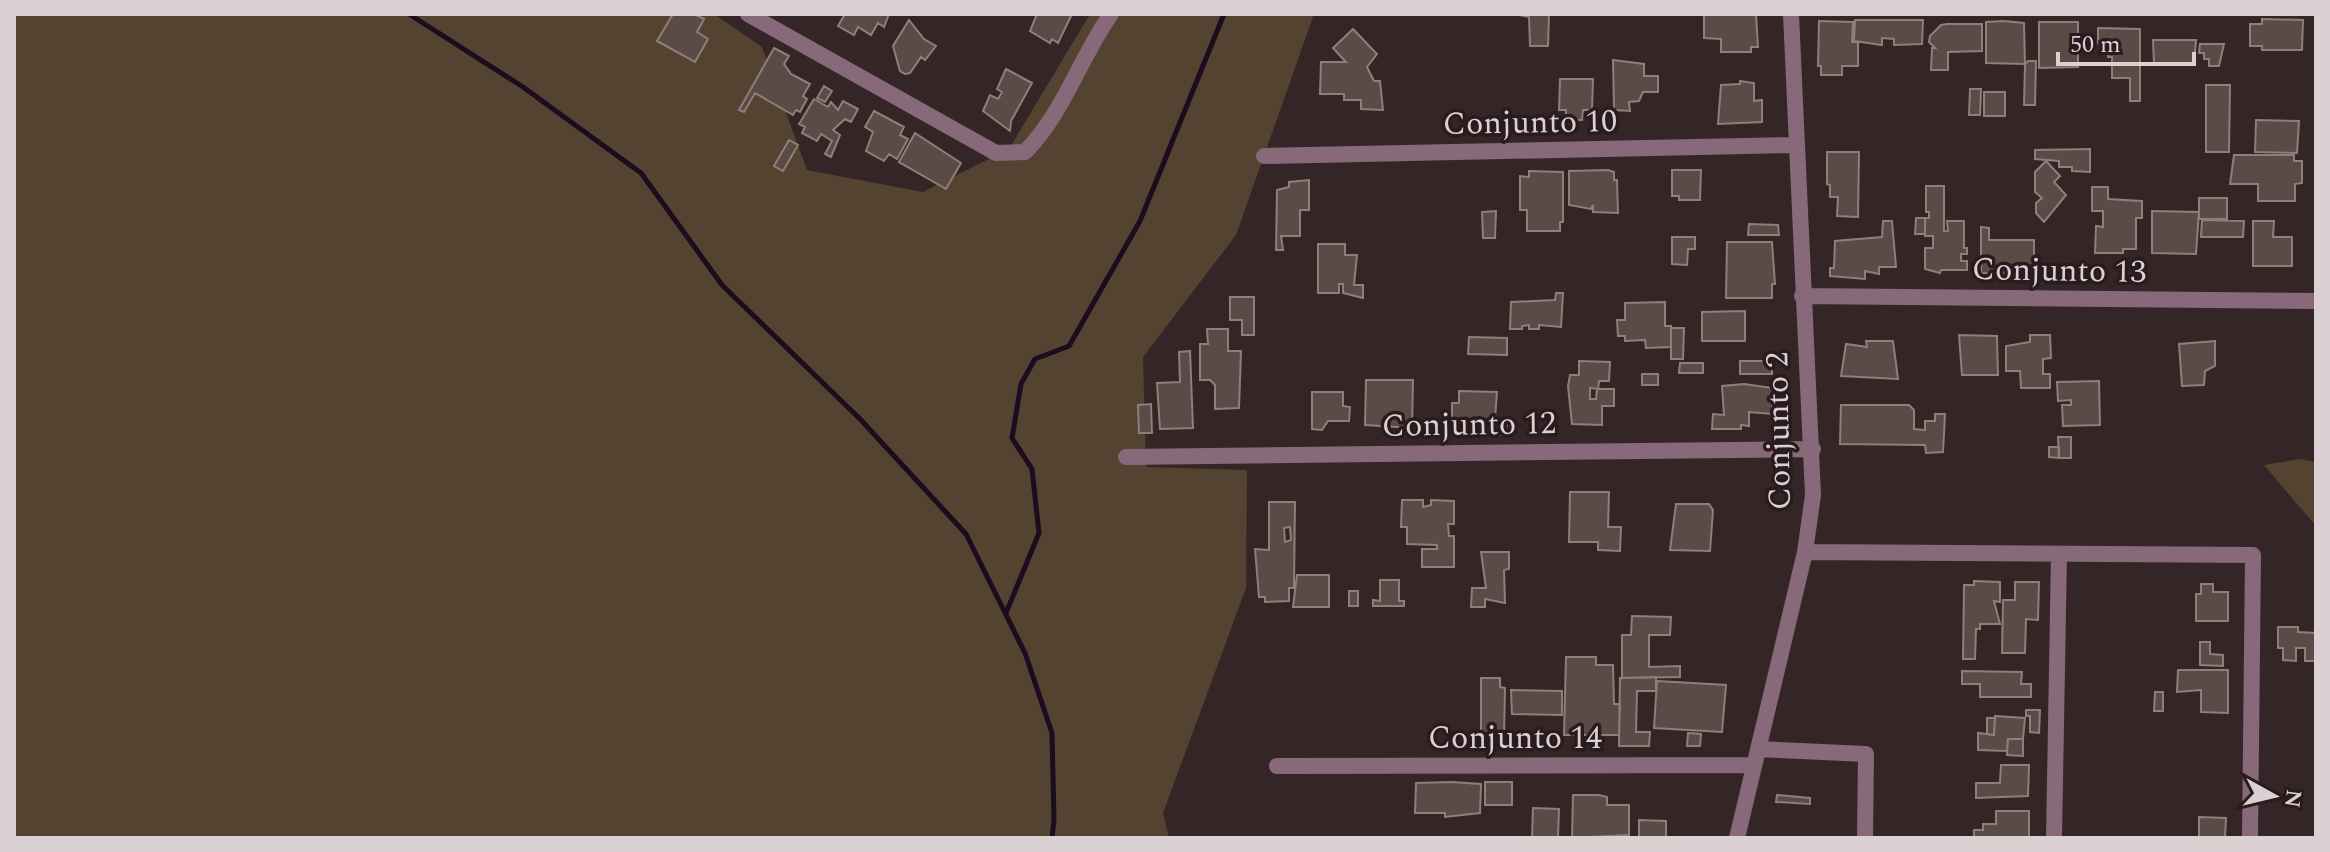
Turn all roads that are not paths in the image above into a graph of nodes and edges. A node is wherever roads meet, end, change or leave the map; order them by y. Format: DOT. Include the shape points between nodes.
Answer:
graph roads {
  1 [pos="748,14"];
  2 [pos="1111,14"];
  3 [pos="1791,14"];
  4 [pos="1796,145"];
  5 [pos="1264,156"];
  6 [pos="1802,296"];
  7 [pos="2316,301"];
  8 [pos="1813,449"];
  9 [pos="1126,457"];
  10 [pos="1805,552"];
  11 [pos="2059,554"];
  12 [pos="1756,757"];
  13 [pos="1277,766"];
  14 [pos="1737,838"];
  15 [pos="1865,838"];
  16 [pos="2054,838"];
  17 [pos="2250,838"];
  1 -- 2 [label="street" via="996,153 1025,152 1044,133 1091,41"];
  3 -- 4 [label="street, Conjunto 2"];
  4 -- 5 [label="street, Conjunto 10"];
  4 -- 6 [label="street, Conjunto 2"];
  6 -- 7 [label="street, Conjunto 13"];
  6 -- 8 [label="street, Conjunto 2"];
  8 -- 9 [label="street, Conjunto 12"];
  8 -- 10 [label="street, Conjunto 2"];
  10 -- 11 [label="street"];
  10 -- 12 [label="street, Conjunto 2"];
  11 -- 16 [label="street"];
  11 -- 17 [label="street" via="2253,555"];
  12 -- 13 [label="street, Conjunto 14"];
  12 -- 14 [label="street, Conjunto 2"];
  12 -- 15 [label="street, Conjunto 14" via="1866,754"];
}
